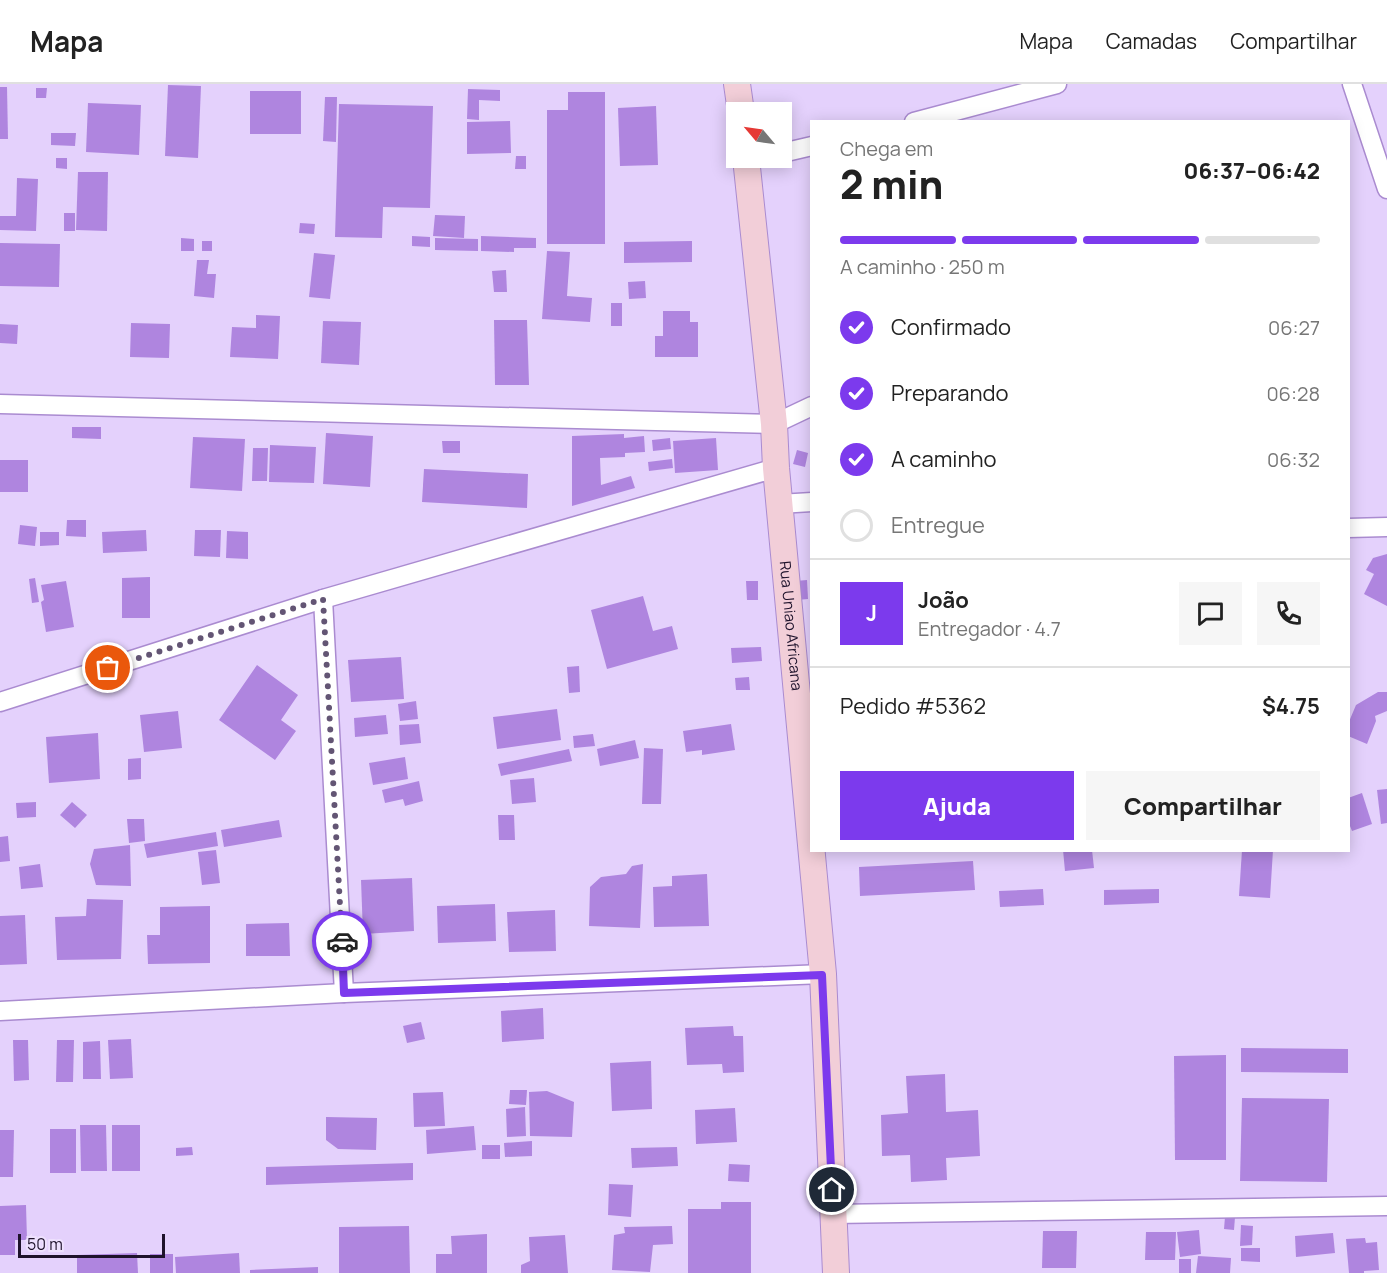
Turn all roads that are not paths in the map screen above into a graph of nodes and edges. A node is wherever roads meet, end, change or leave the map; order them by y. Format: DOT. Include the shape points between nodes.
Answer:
graph roads {
  1 [pos="737,84"];
  2 [pos="1057,84"];
  3 [pos="1352,84"];
  4 [pos="740,102"];
  5 [pos="935,119"];
  6 [pos="810,146"];
  7 [pos="792,151"];
  8 [pos="753,168"];
  9 [pos="1387,189"];
  10 [pos="0,404"];
  11 [pos="810,407"];
  12 [pos="774,424"];
  13 [pos="776,468"];
  14 [pos="810,502"];
  15 [pos="779,504"];
  16 [pos="1387,527"];
  17 [pos="1350,528"];
  18 [pos="323,599"];
  19 [pos="0,702"];
  20 [pos="810,844"];
  21 [pos="811,852"];
  22 [pos="822,975"];
  23 [pos="344,993"];
  24 [pos="0,1011"];
  25 [pos="1387,1206"];
  26 [pos="833,1214"];
  27 [pos="836,1273"];
  1 -- 4 [label="main road"];
  2 -- 5 [label="street"];
  3 -- 9 [label="street"];
  6 -- 7 [label="street"];
  8 -- 12 [label="main road, Rua Uniao Africana"];
  10 -- 12 [label="street"];
  11 -- 12 [label="street"];
  12 -- 13 [label="main road, Rua Uniao Africana"];
  13 -- 15 [label="main road, Rua Uniao Africana"];
  13 -- 18 [label="street"];
  14 -- 15 [label="street"];
  15 -- 20 [label="main road, Rua Uniao Africana"];
  16 -- 17 [label="street"];
  18 -- 19 [label="street"];
  18 -- 23 [label="street"];
  21 -- 22 [label="main road, Rua Uniao Africana"];
  22 -- 23 [label="street"];
  22 -- 26 [label="main road, Rua Uniao Africana"];
  23 -- 24 [label="street"];
  25 -- 26 [label="street"];
  26 -- 27 [label="main road, Rua Uniao Africana"];
}
